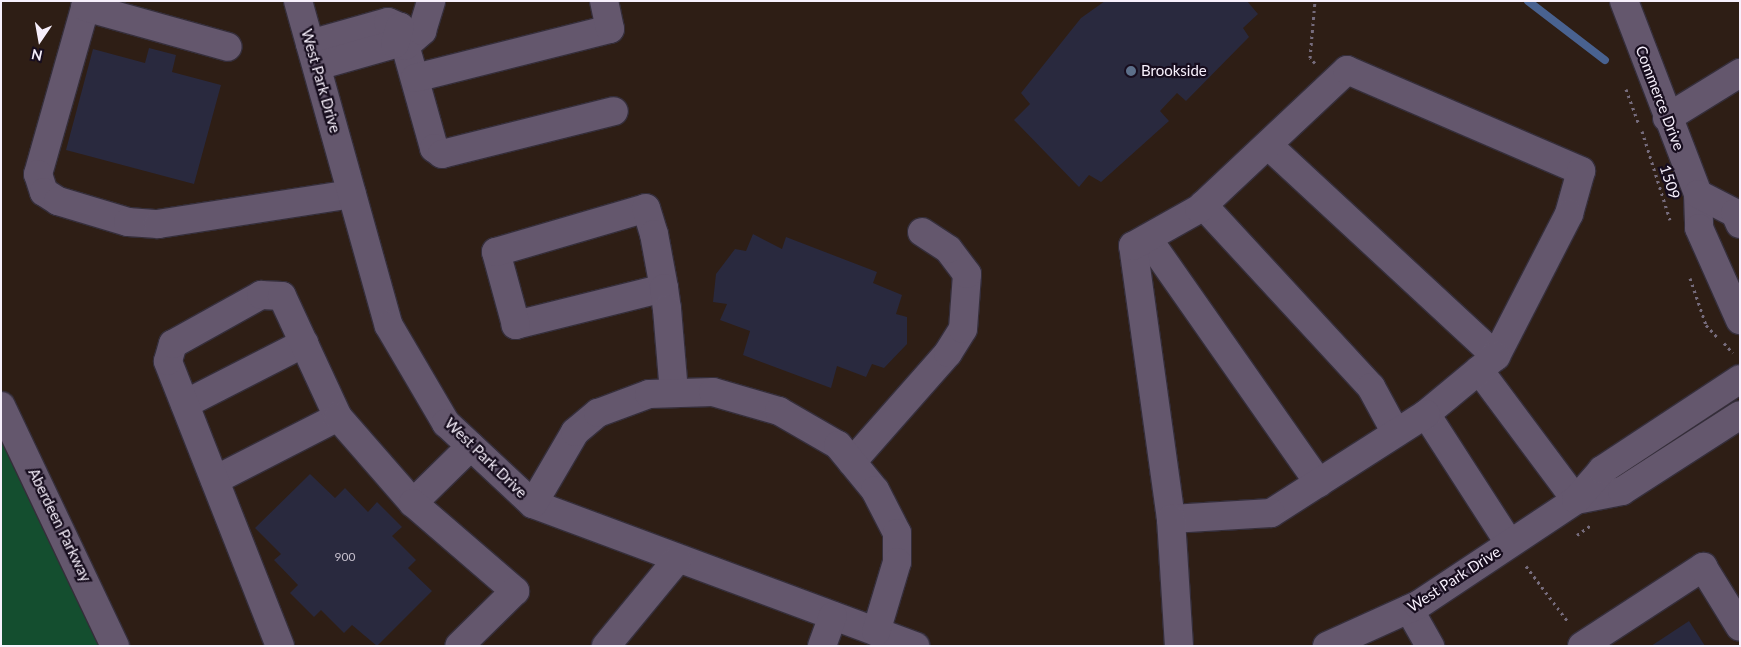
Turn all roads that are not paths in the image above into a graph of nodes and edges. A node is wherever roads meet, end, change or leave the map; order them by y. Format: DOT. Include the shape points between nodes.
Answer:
graph roads {
  1 [pos="298,1"];
  2 [pos="431,1"];
  3 [pos="604,1"];
  4 [pos="1624,1"];
  5 [pos="86,4"];
  6 [pos="403,36"];
  7 [pos="228,47"];
  8 [pos="313,55"];
  9 [pos="1740,73"];
  10 [pos="415,78"];
  11 [pos="614,111"];
  12 [pos="1667,118"];
  13 [pos="1270,146"];
  14 [pos="352,194"];
  15 [pos="1698,194"];
  16 [pos="1204,205"];
  17 [pos="1740,224"];
  18 [pos="922,232"];
  19 [pos="1148,238"];
  20 [pos="664,288"];
  21 [pos="1740,320"];
  22 [pos="304,343"];
  23 [pos="1487,363"];
  24 [pos="1740,379"];
  25 [pos="674,393"];
  26 [pos="185,404"];
  27 [pos="1,406"];
  28 [pos="1426,414"];
  29 [pos="1740,415"];
  30 [pos="338,416"];
  31 [pos="1396,433"];
  32 [pos="471,446"];
  33 [pos="852,462"];
  34 [pos="215,480"];
  35 [pos="1319,482"];
  36 [pos="1576,500"];
  37 [pos="413,504"];
  38 [pos="533,504"];
  39 [pos="1171,519"];
  40 [pos="1509,543"];
  41 [pos="677,560"];
  42 [pos="1409,609"];
  43 [pos="833,616"];
  44 [pos="1740,627"];
  45 [pos="863,635"];
  46 [pos="1584,645"];
  47 [pos="115,646"];
  48 [pos="280,646"];
  49 [pos="459,646"];
  50 [pos="606,646"];
  51 [pos="822,646"];
  52 [pos="915,646"];
  53 [pos="1178,646"];
  54 [pos="1327,646"];
  55 [pos="1430,646"];
  1 -- 8 [label="street, West Park Drive"];
  2 -- 6 [label="street" via="422,32"];
  3 -- 10 [label="street" via="610,29"];
  4 -- 12 [label="street, Commerce Drive"];
  5 -- 7 [label="street"];
  5 -- 14 [label="street" via="38,174 44,192 58,201 128,222 158,224"];
  6 -- 8 [label="street" via="394,44"];
  6 -- 10 [label="street"];
  8 -- 14 [label="street, West Park Drive"];
  9 -- 12 [label="street"];
  10 -- 11 [label="street" via="434,148 442,154"];
  12 -- 15 [label="street, Commerce Drive"];
  13 -- 16 [label="street"];
  13 -- 23 [label="street"];
  13 -- 23 [label="street" via="1347,70 1582,171 1569,214"];
  14 -- 32 [label="street, West Park Drive" via="389,326 446,423"];
  15 -- 17 [label="street" via="1735,213"];
  15 -- 21 [label="street, Commerce Drive" via="1699,228"];
  16 -- 19 [label="street"];
  16 -- 31 [label="street" via="1371,387"];
  18 -- 33 [label="street" via="948,249 966,274 963,328 948,353"];
  19 -- 35 [label="street"];
  19 -- 39 [label="street" via="1133,246"];
  20 -- 20 [label="street" via="646,208 496,252 516,324"];
  20 -- 25 [label="street"];
  22 -- 26 [label="street"];
  22 -- 26 [label="street" via="282,296 261,295 173,344 168,361"];
  22 -- 30 [label="street"];
  23 -- 28 [label="street"];
  23 -- 36 [label="street"];
  24 -- 36 [label="street, West Park Drive" via="1602,470"];
  25 -- 33 [label="street" via="713,392 780,411 838,446"];
  25 -- 38 [label="street" via="649,394 598,413 575,432"];
  26 -- 34 [label="street"];
  27 -- 47 [label="street, Aberdeen Parkway"];
  28 -- 31 [label="street"];
  28 -- 40 [label="street"];
  29 -- 36 [label="street, West Park Drive" via="1622,491"];
  30 -- 34 [label="street"];
  30 -- 37 [label="street"];
  31 -- 35 [label="street"];
  32 -- 37 [label="street"];
  32 -- 38 [label="street, West Park Drive"];
  33 -- 45 [label="street" via="875,490 896,533 897,562"];
  34 -- 48 [label="street"];
  35 -- 39 [label="street" via="1272,513"];
  36 -- 40 [label="street, West Park Drive"];
  37 -- 49 [label="street" via="515,591"];
  38 -- 41 [label="street, West Park Drive"];
  39 -- 53 [label="street"];
  40 -- 42 [label="street, West Park Drive"];
  41 -- 43 [label="street, West Park Drive"];
  41 -- 50 [label="street"];
  42 -- 54 [label="street, West Park Drive"];
  42 -- 55 [label="street"];
  43 -- 45 [label="street, West Park Drive"];
  43 -- 51 [label="street"];
  44 -- 46 [label="street" via="1703,567"];
  45 -- 52 [label="street, West Park Drive"];
}
